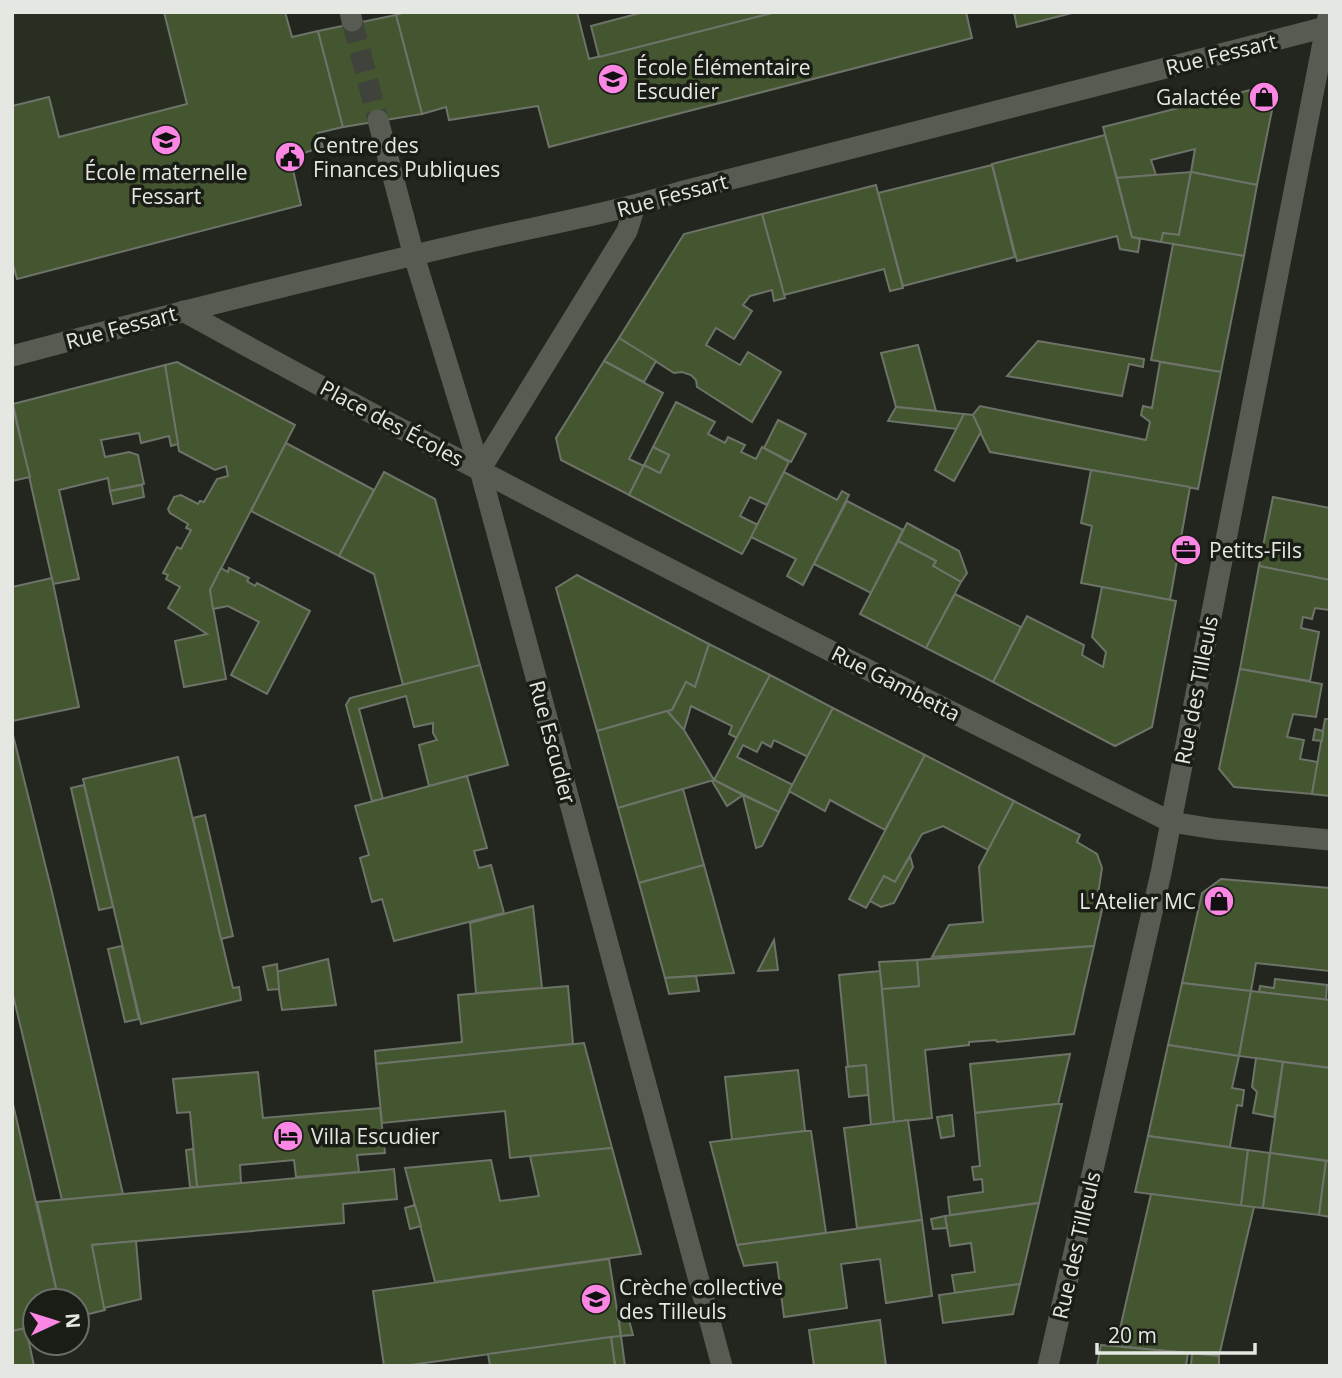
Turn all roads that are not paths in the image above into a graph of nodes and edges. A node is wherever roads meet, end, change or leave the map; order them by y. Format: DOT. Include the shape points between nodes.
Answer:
graph roads {
  1 [pos="1328,22"];
  2 [pos="379,120"];
  3 [pos="635,206"];
  4 [pos="414,257"];
  5 [pos="183,311"];
  6 [pos="12,356"];
  7 [pos="480,470"];
  8 [pos="1171,822"];
  9 [pos="1330,840"];
  10 [pos="722,1366"];
  11 [pos="1048,1366"];
  1 -- 3 [label="street, Rue Fessart"];
  1 -- 8 [label="street, Rue des Tilleuls"];
  2 -- 4 [label="street, Rue Escudier"];
  3 -- 4 [label="street, Rue Fessart"];
  3 -- 7 [label="street, Place des Écoles" via="627,231"];
  4 -- 5 [label="street, Rue Fessart"];
  4 -- 7 [label="street, Rue Escudier"];
  5 -- 6 [label="street, Rue Fessart"];
  5 -- 7 [label="street, Place des Écoles"];
  7 -- 8 [label="street, Rue Gambetta"];
  7 -- 10 [label="street, Rue Escudier"];
  8 -- 9 [label="street, Rue Gambetta"];
  8 -- 11 [label="street, Rue des Tilleuls"];
}
